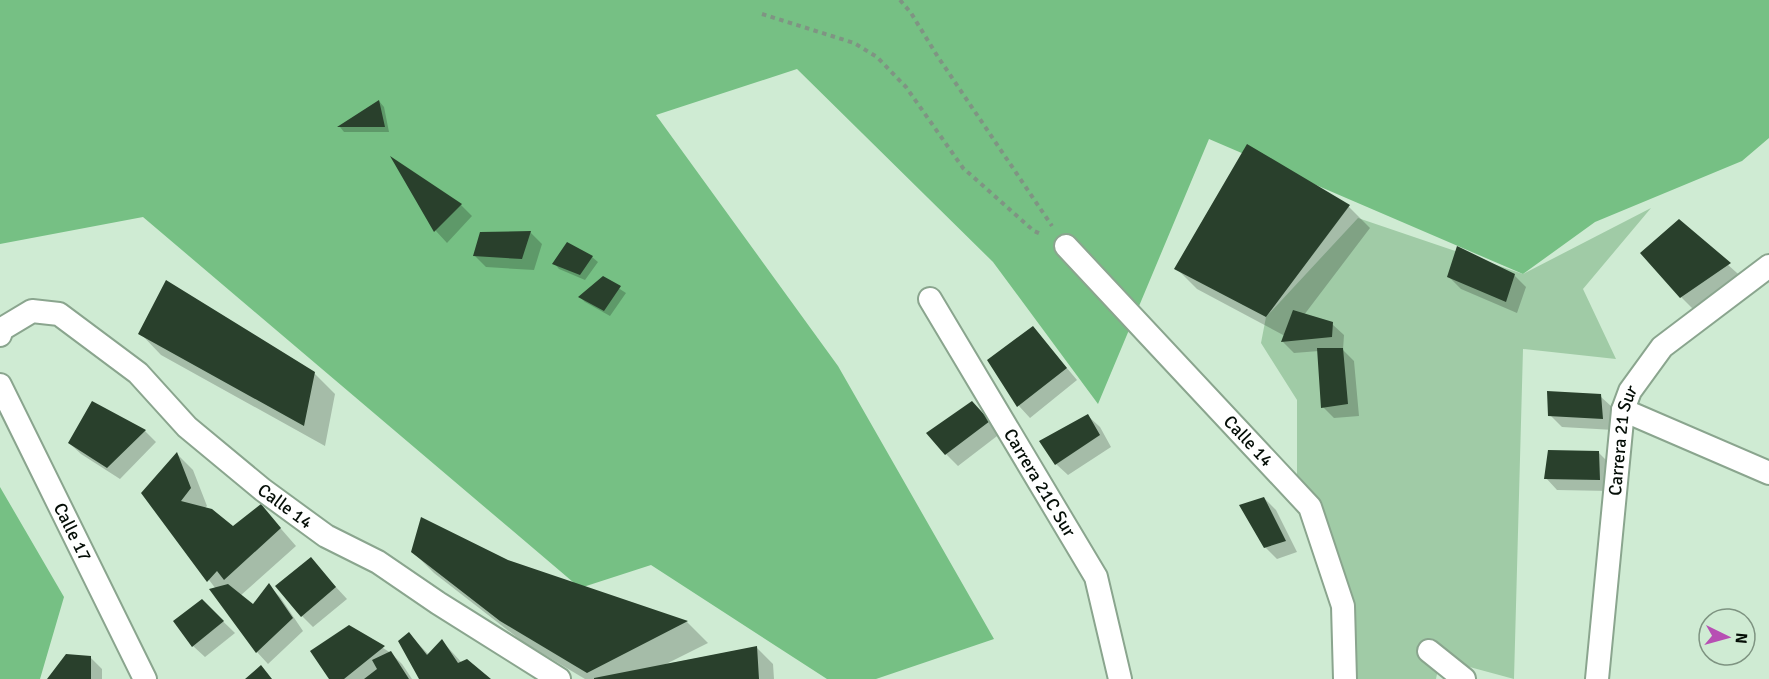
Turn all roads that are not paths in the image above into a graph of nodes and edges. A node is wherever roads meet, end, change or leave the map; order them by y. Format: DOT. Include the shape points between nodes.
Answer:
graph roads {
  1 [pos="1066,246"];
  2 [pos="1766,271"];
  3 [pos="930,299"];
  4 [pos="0,335"];
  5 [pos="0,385"];
  6 [pos="1623,410"];
  7 [pos="1769,473"];
  8 [pos="1429,651"];
  9 [pos="145,679"];
  10 [pos="559,679"];
  11 [pos="1120,679"];
  12 [pos="1345,679"];
  13 [pos="1464,679"];
  14 [pos="1598,679"];
  1 -- 12 [label="street, Calle 14" via="1310,507 1343,606"];
  2 -- 6 [label="street, Carrera 21 Sur" via="1662,347 1630,391"];
  3 -- 11 [label="street, Carrera 21C Sur" via="1096,577"];
  4 -- 10 [label="street, Calle 14" via="32,311 59,314 138,373 187,427 326,536 378,562"];
  5 -- 9 [label="street, Calle 17"];
  6 -- 7 [label="street"];
  6 -- 14 [label="street, Carrera 21 Sur"];
  8 -- 13 [label="street"];
}
